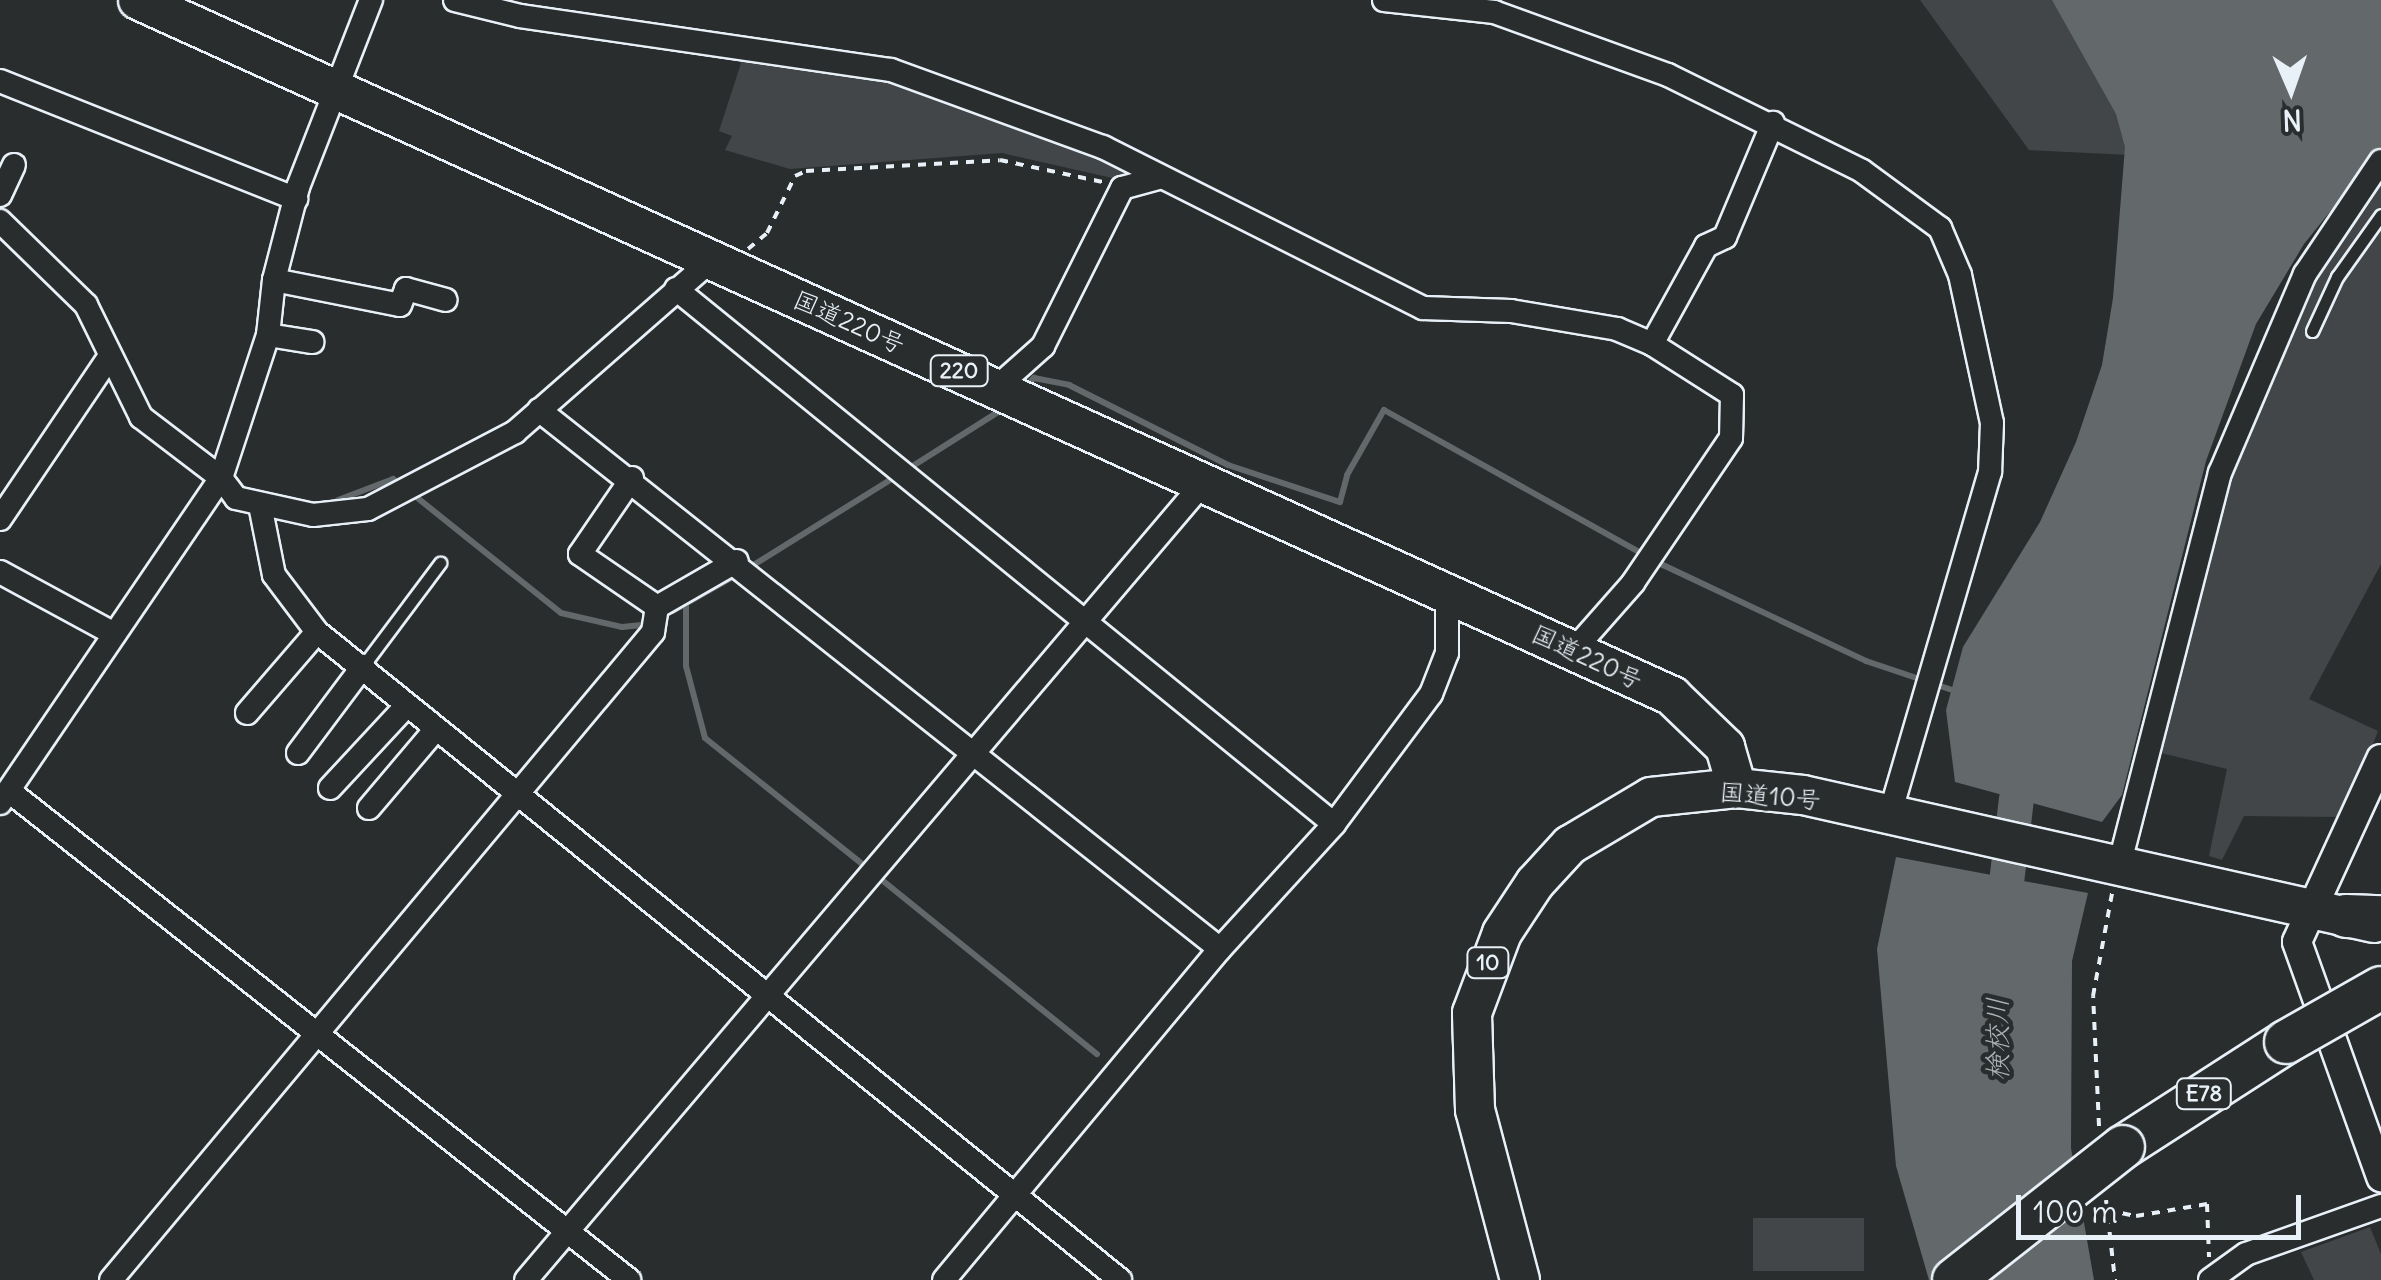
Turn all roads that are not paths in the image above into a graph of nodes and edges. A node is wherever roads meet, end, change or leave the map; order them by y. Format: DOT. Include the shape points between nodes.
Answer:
graph roads {
  1 [pos="138,0"];
  2 [pos="371,0"];
  3 [pos="456,0"];
  4 [pos="1384,0"];
  5 [pos="0,81"];
  6 [pos="337,86"];
  7 [pos="1773,122"];
  8 [pos="2381,161"];
  9 [pos="14,164"];
  10 [pos="1162,177"];
  11 [pos="0,195"];
  12 [pos="296,200"];
  13 [pos="2381,215"];
  14 [pos="0,221"];
  15 [pos="717,264"];
  16 [pos="274,280"];
  17 [pos="676,289"];
  18 [pos="446,300"];
  19 [pos="2312,331"];
  20 [pos="268,335"];
  21 [pos="312,342"];
  22 [pos="1652,344"];
  23 [pos="108,359"];
  24 [pos="997,387"];
  25 [pos="538,410"];
  26 [pos="221,478"];
  27 [pos="632,478"];
  28 [pos="1203,483"];
  29 [pos="260,505"];
  30 [pos="0,520"];
  31 [pos="736,561"];
  32 [pos="440,563"];
  33 [pos="0,572"];
  34 [pos="1447,593"];
  35 [pos="657,607"];
  36 [pos="1082,624"];
  37 [pos="317,632"];
  38 [pos="114,634"];
  39 [pos="1574,650"];
  40 [pos="363,666"];
  41 [pos="407,704"];
  42 [pos="248,713"];
  43 [pos="436,729"];
  44 [pos="974,749"];
  45 [pos="298,754"];
  46 [pos="2381,760"];
  47 [pos="330,788"];
  48 [pos="1737,788"];
  49 [pos="519,791"];
  50 [pos="4,797"];
  51 [pos="370,808"];
  52 [pos="1897,816"];
  53 [pos="1334,824"];
  54 [pos="2110,864"];
  55 [pos="2356,917"];
  56 [pos="1220,949"];
  57 [pos="2381,988"];
  58 [pos="772,994"];
  59 [pos="2381,1006"];
  60 [pos="322,1035"];
  61 [pos="2290,1048"];
  62 [pos="2119,1147"];
  63 [pos="2381,1176"];
  64 [pos="1013,1194"];
  65 [pos="2381,1206"];
  66 [pos="567,1232"];
  67 [pos="2210,1278"];
  68 [pos="111,1280"];
  69 [pos="526,1280"];
  70 [pos="628,1280"];
  71 [pos="944,1280"];
  72 [pos="1120,1280"];
  73 [pos="1520,1280"];
  74 [pos="1954,1280"];
  75 [pos="1976,1280"];
  1 -- 6 [label="highway, 国道220号 / 220"];
  2 -- 6 [label="street"];
  3 -- 10 [label="street" via="520,16 891,70 1086,140"];
  4 -- 7 [label="street" via="1494,12 1668,75"];
  5 -- 12 [label="street"];
  6 -- 12 [label="street"];
  6 -- 15 [label="highway, 国道220号 / 220"];
  7 -- 22 [label="street" via="1725,237 1706,246"];
  7 -- 52 [label="street" via="1925,212 1940,228 1960,275 1992,443 1990,472 1917,718"];
  8 -- 54 [label="street" via="2305,274 2220,473"];
  9 -- 11 [label="street"];
  10 -- 22 [label="street" via="1422,308 1510,310 1616,329"];
  10 -- 24 [label="street" via="1122,188 1044,346"];
  12 -- 16 [label="street"];
  13 -- 19 [label="lane" via="2337,277"];
  14 -- 23 [label="street" via="86,305"];
  15 -- 17 [label="street"];
  15 -- 24 [label="highway, 国道220号 / 220"];
  16 -- 18 [label="street" via="400,305 406,289"];
  16 -- 20 [label="street"];
  17 -- 25 [label="street"];
  17 -- 36 [label="street"];
  20 -- 21 [label="street"];
  20 -- 26 [label="street"];
  22 -- 39 [label="street" via="1719,384 1734,407 1727,447 1633,582"];
  23 -- 26 [label="street" via="140,417"];
  23 -- 30 [label="street"];
  24 -- 28 [label="highway, 国道220号 / 220"];
  25 -- 27 [label="street"];
  25 -- 29 [label="street" via="514,432 368,509 313,514"];
  26 -- 29 [label="street" via="236,498"];
  26 -- 38 [label="street"];
  27 -- 31 [label="street"];
  27 -- 35 [label="street" via="580,554"];
  28 -- 34 [label="highway, 国道220号 / 220"];
  28 -- 36 [label="street"];
  29 -- 37 [label="street" via="274,576"];
  31 -- 35 [label="street"];
  31 -- 44 [label="street"];
  32 -- 40 [label="lane"];
  33 -- 38 [label="street"];
  34 -- 39 [label="highway, 国道220号 / 220"];
  34 -- 53 [label="street" via="1441,674"];
  35 -- 49 [label="street" via="652,632"];
  36 -- 44 [label="street"];
  36 -- 53 [label="street"];
  37 -- 40 [label="street"];
  37 -- 42 [label="street"];
  38 -- 50 [label="street"];
  39 -- 48 [label="highway, 国道220号 / 220" via="1672,696 1706,724 1725,747"];
  40 -- 41 [label="street"];
  40 -- 45 [label="street"];
  41 -- 43 [label="street"];
  41 -- 47 [label="street"];
  43 -- 49 [label="street"];
  43 -- 51 [label="street"];
  44 -- 56 [label="street"];
  44 -- 58 [label="street"];
  46 -- 55 [label="street"];
  48 -- 52 [label="highway, 国道10号 / 10"];
  48 -- 73 [label="highway, 国道10号 / 10" via="1651,797 1570,845 1534,883 1483,975 1472,1013 1475,1110"];
  49 -- 58 [label="street"];
  49 -- 60 [label="street"];
  50 -- 60 [label="street"];
  52 -- 54 [label="highway, 国道10号 / 10"];
  53 -- 56 [label="street"];
  54 -- 55 [label="highway, 国道10号 / 10"];
  55 -- 63 [label="street" via="2297,942"];
  56 -- 64 [label="street"];
  57 -- 61 [label="highway, E78, bridge"];
  58 -- 64 [label="street"];
  58 -- 66 [label="street"];
  59 -- 61 [label="highway, E78"];
  60 -- 66 [label="street"];
  60 -- 68 [label="street"];
  61 -- 62 [label="highway, E78"];
  62 -- 74 [label="highway, E78, bridge"];
  62 -- 75 [label="highway, E78"];
  64 -- 71 [label="street"];
  64 -- 72 [label="street"];
  65 -- 67 [label="street" via="2304,1230"];
  66 -- 69 [label="street"];
  66 -- 70 [label="street"];
}
